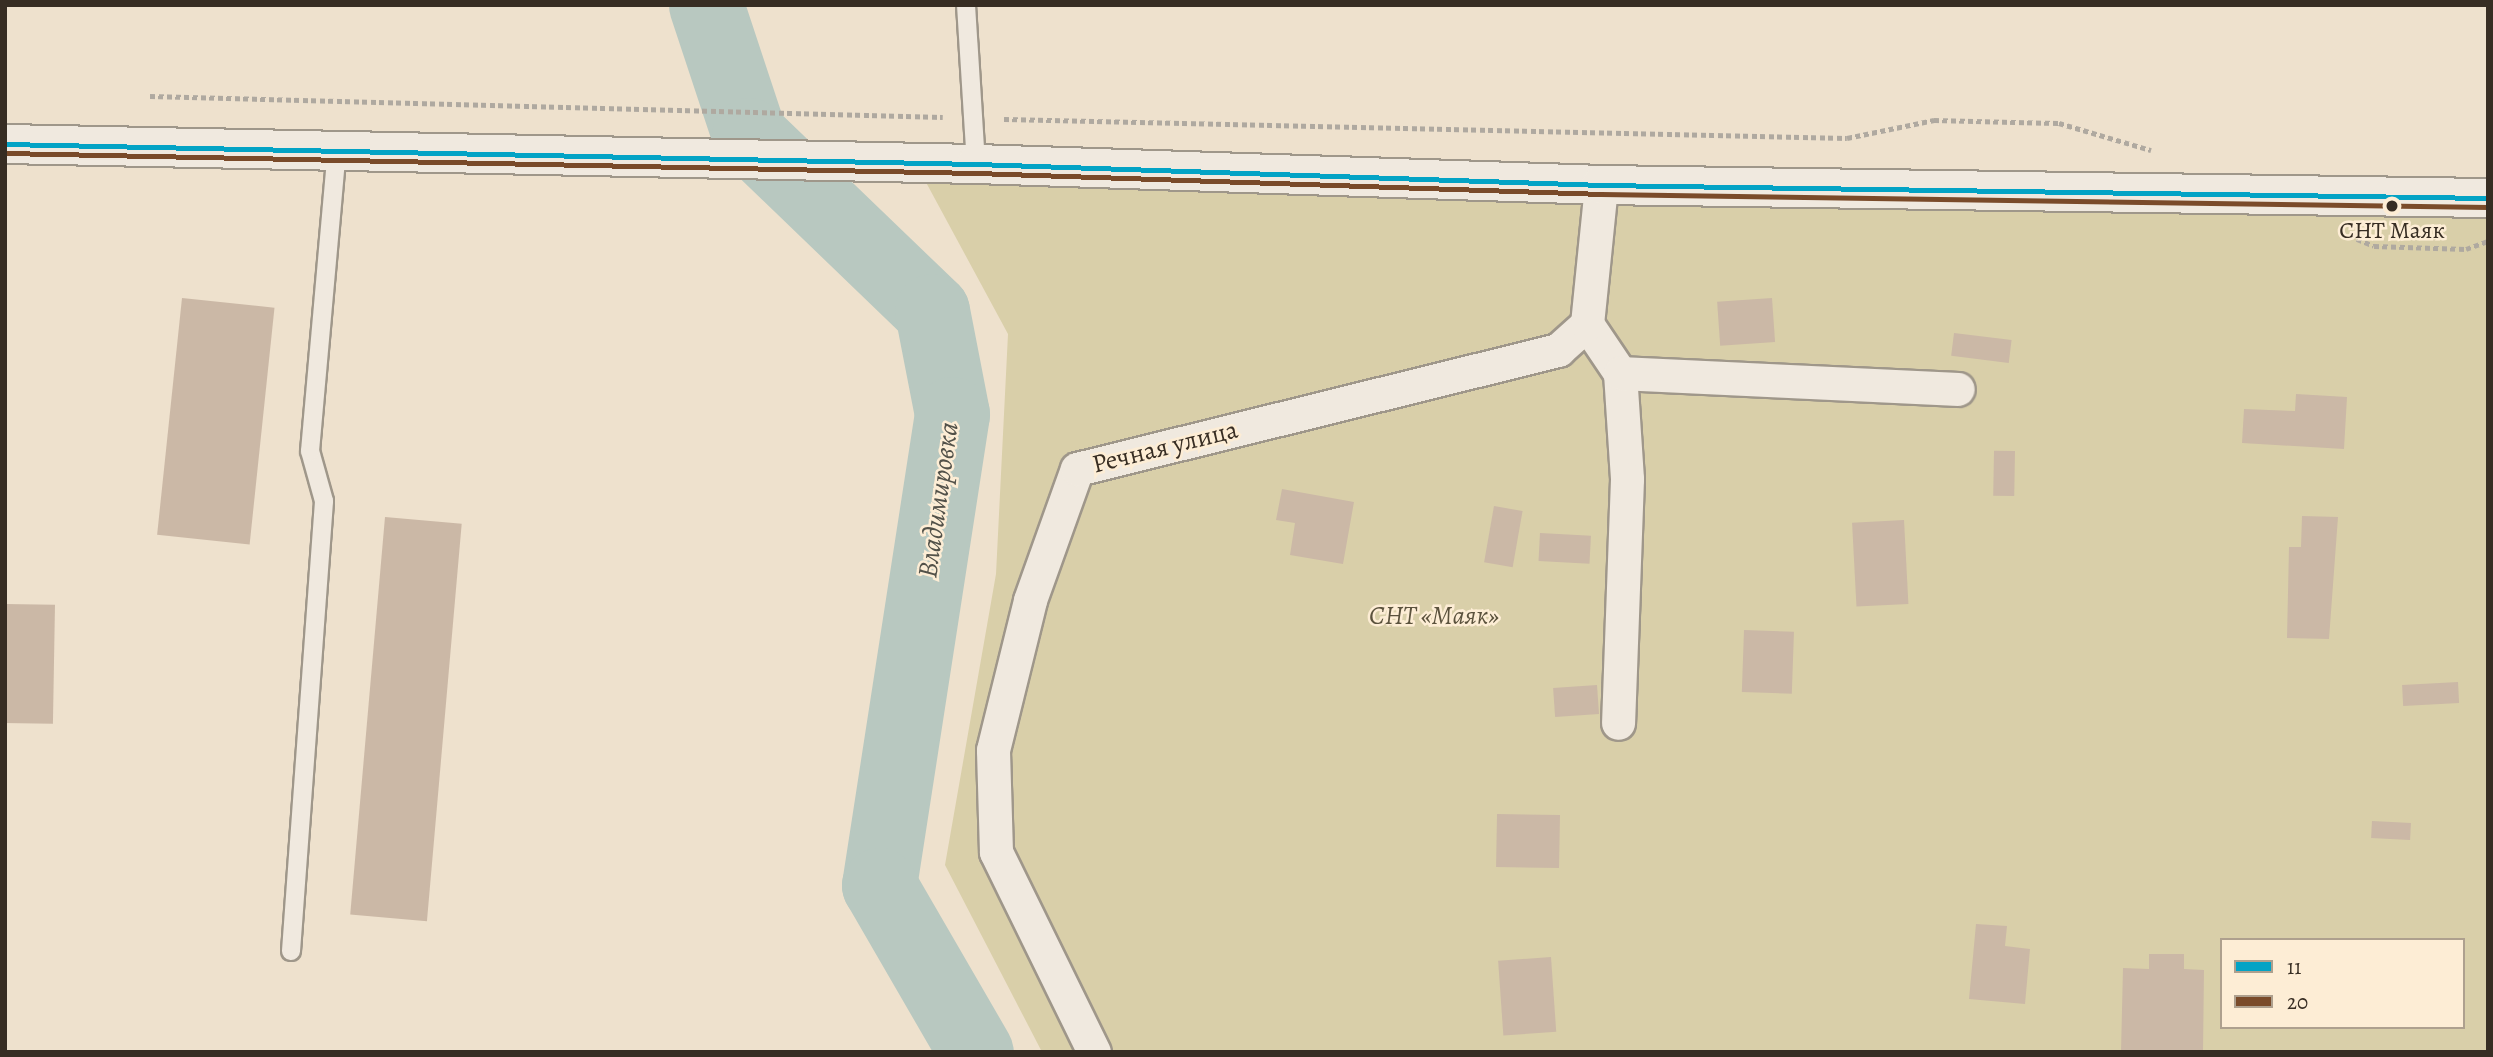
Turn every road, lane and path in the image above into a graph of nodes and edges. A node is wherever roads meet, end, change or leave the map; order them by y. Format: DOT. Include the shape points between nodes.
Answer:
graph roads {
  1 [pos="966,5"];
  2 [pos="150,96"];
  3 [pos="953,117"];
  4 [pos="989,118"];
  5 [pos="5,144"];
  6 [pos="337,150"];
  7 [pos="2156,151"];
  8 [pos="976,164"];
  9 [pos="1601,185"];
  10 [pos="2488,198"];
  11 [pos="1587,324"];
  12 [pos="1620,373"];
  13 [pos="1958,389"];
  14 [pos="1618,723"];
  15 [pos="290,951"];
  16 [pos="1094,1052"];
  1 -- 8 [label="lane"];
  2 -- 3 [label="path"];
  4 -- 7 [label="path" via="1847,138 1934,120 2059,123"];
  5 -- 6 [label="street"];
  6 -- 8 [label="street"];
  6 -- 15 [label="lane" via="310,450 324,501"];
  8 -- 9 [label="street"];
  9 -- 10 [label="street"];
  9 -- 11 [label="street"];
  11 -- 12 [label="street"];
  11 -- 16 [label="street, Речная улица" via="1558,349 1077,469 1030,600 993,750 994,788 996,852"];
  12 -- 13 [label="street"];
  12 -- 14 [label="street" via="1627,480"];
}
